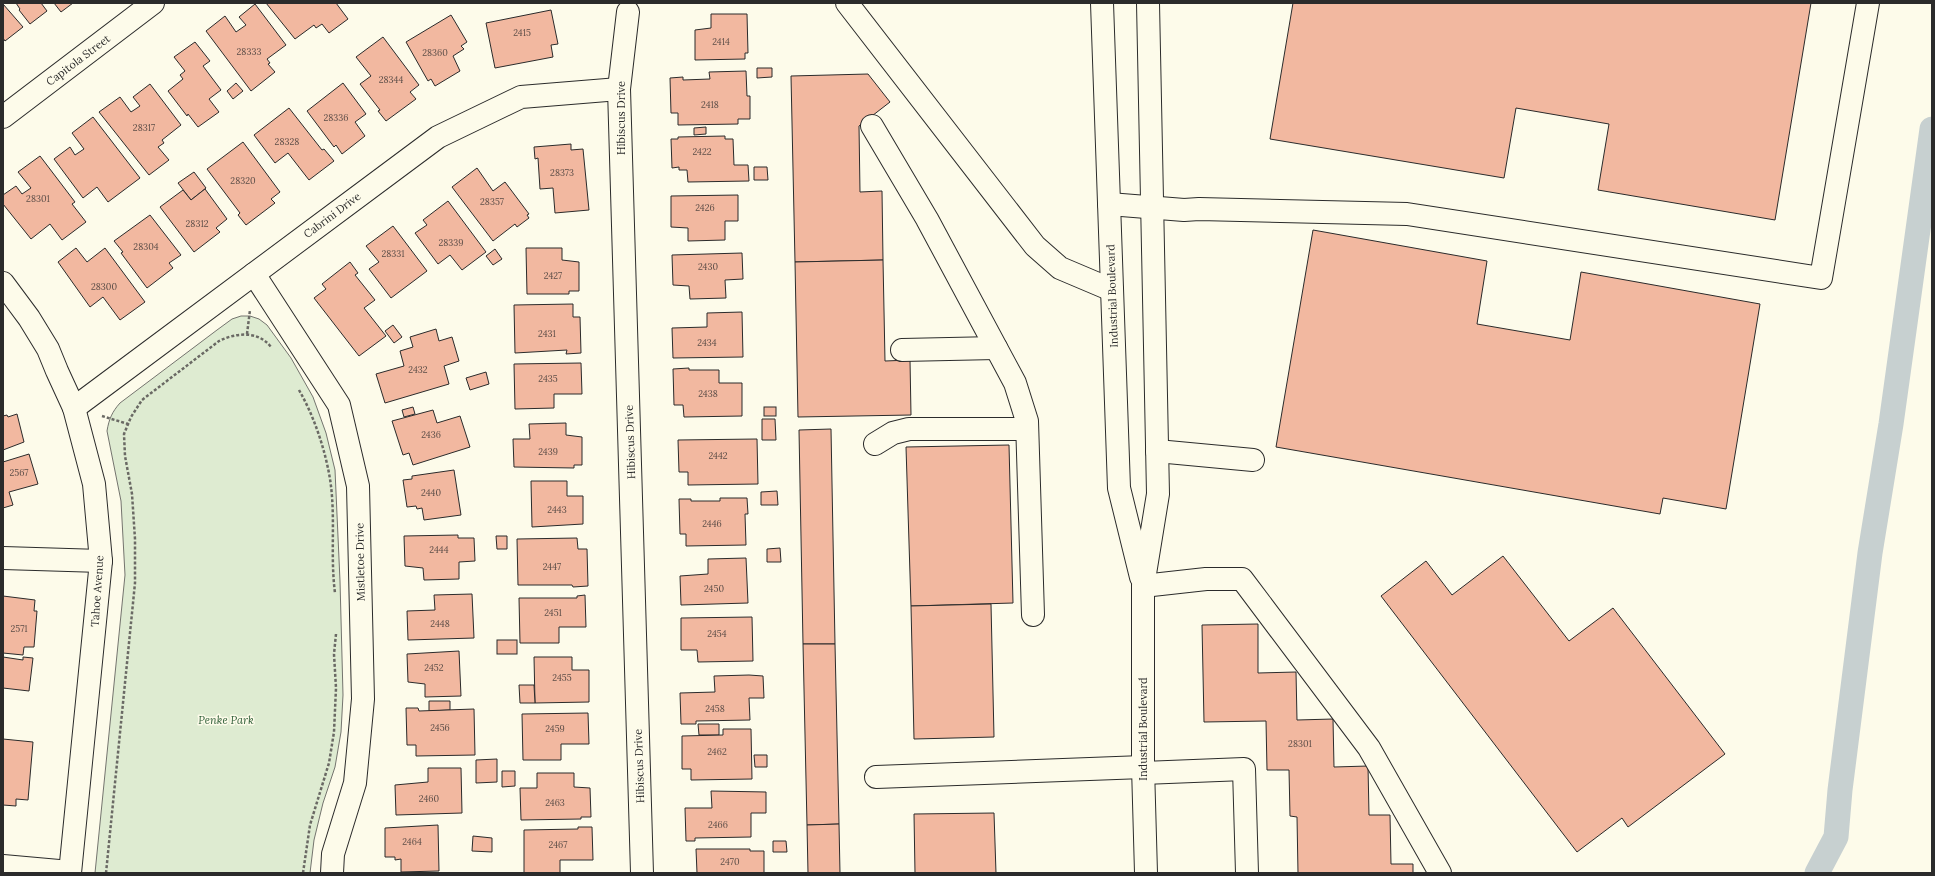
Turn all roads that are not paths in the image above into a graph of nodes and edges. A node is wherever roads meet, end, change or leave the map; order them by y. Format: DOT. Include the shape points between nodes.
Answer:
graph roads {
  1 [pos="153,3"];
  2 [pos="847,3"];
  3 [pos="1102,3"];
  4 [pos="1148,3"];
  5 [pos="1868,3"];
  6 [pos="628,12"];
  7 [pos="619,89"];
  8 [pos="3,117"];
  9 [pos="872,126"];
  10 [pos="1109,204"];
  11 [pos="1152,207"];
  12 [pos="254,274"];
  13 [pos="3,283"];
  14 [pos="1112,290"];
  15 [pos="996,348"];
  16 [pos="902,350"];
  17 [pos="74,408"];
  18 [pos="1027,429"];
  19 [pos="876,444"];
  20 [pos="1157,451"];
  21 [pos="1253,460"];
  22 [pos="3,558"];
  23 [pos="100,562"];
  24 [pos="1143,586"];
  25 [pos="1033,615"];
  26 [pos="1143,770"];
  27 [pos="876,777"];
  28 [pos="3,866"];
  29 [pos="70,872"];
  30 [pos="332,873"];
  31 [pos="642,873"];
  32 [pos="1146,873"];
  33 [pos="1247,873"];
  34 [pos="1440,873"];
  1 -- 8 [label="street, Capitola Street"];
  2 -- 14 [label="street" via="1035,246 1060,268"];
  3 -- 10 [label="street, Industrial Boulevard"];
  4 -- 11 [label="street, Industrial Boulevard"];
  5 -- 11 [label="street" via="1821,278 1407,214 1184,210"];
  6 -- 7 [label="street, Hibiscus Drive"];
  7 -- 12 [label="street, Cabrini Drive" via="522,97 438,137"];
  7 -- 31 [label="street, Hibiscus Drive"];
  9 -- 15 [label="street" via="927,219"];
  10 -- 11 [label="street"];
  10 -- 14 [label="street, Industrial Boulevard"];
  11 -- 20 [label="street, Industrial Boulevard"];
  12 -- 17 [label="street, Cabrini Drive"];
  12 -- 30 [label="street, Mistletoe Drive" via="339,405 358,486 363,699 355,783 333,854"];
  13 -- 17 [label="street, Tahoe Avenue" via="48,349"];
  14 -- 24 [label="street, Industrial Boulevard" via="1119,488"];
  15 -- 16 [label="street"];
  15 -- 18 [label="street" via="1015,384 1027,421"];
  17 -- 23 [label="street, Tahoe Avenue" via="94,484"];
  18 -- 19 [label="street" via="909,429 894,433"];
  18 -- 25 [label="street"];
  20 -- 21 [label="street"];
  20 -- 24 [label="street, Industrial Boulevard" via="1158,494"];
  22 -- 23 [label="street"];
  23 -- 29 [label="street, Tahoe Avenue"];
  24 -- 26 [label="street, Industrial Boulevard"];
  24 -- 34 [label="street" via="1206,579 1242,579 1368,748"];
  26 -- 27 [label="street"];
  26 -- 32 [label="street, Industrial Boulevard"];
  26 -- 33 [label="street" via="1244,769"];
  28 -- 29 [label="street"];
}
